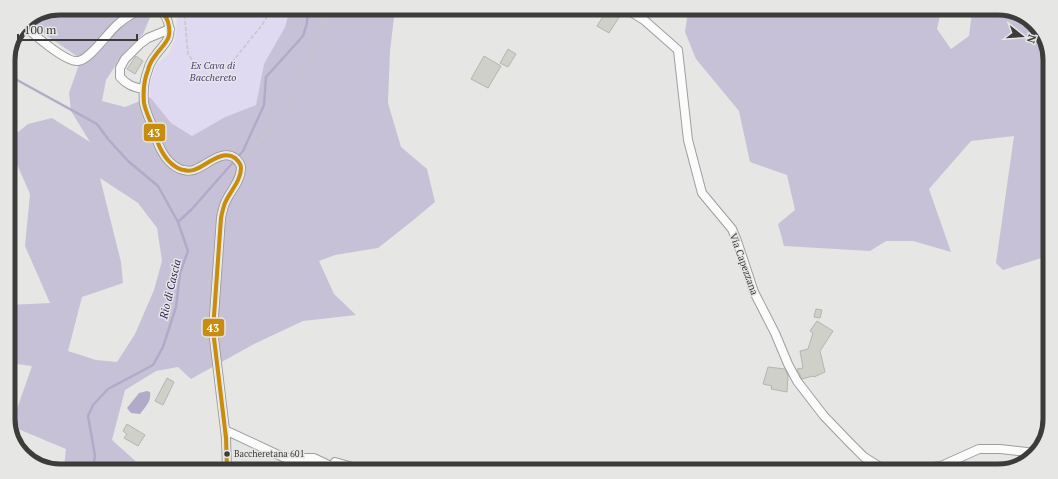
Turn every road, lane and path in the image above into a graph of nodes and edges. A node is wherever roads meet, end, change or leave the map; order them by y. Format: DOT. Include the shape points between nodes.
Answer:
graph roads {
  1 [pos="131,15"];
  2 [pos="165,15"];
  3 [pos="185,15"];
  4 [pos="268,15"];
  5 [pos="328,15"];
  6 [pos="636,15"];
  7 [pos="28,29"];
  8 [pos="170,29"];
  9 [pos="143,90"];
  10 [pos="237,160"];
  11 [pos="225,430"];
  12 [pos="1029,452"];
  13 [pos="227,464"];
  14 [pos="327,464"];
  15 [pos="875,464"];
  16 [pos="945,464"];
  1 -- 7 [label="street" via="119,23 84,60 77,62 56,51"];
  2 -- 8 [label="street"];
  3 -- 4 [label="path" via="188,54 193,61 217,69 226,67 233,60"];
  5 -- 10 [label="path" via="287,109"];
  6 -- 15 [label="street, Via Capezzana" via="678,50 688,140 702,193 732,229 754,292 797,381 848,442"];
  8 -- 9 [label="street" via="169,39 154,57 148,70"];
  8 -- 9 [label="street" via="140,44 120,68 120,76 125,83"];
  9 -- 10 [label="street" via="144,104 155,137 169,163 182,170 195,170 221,156 228,155"];
  10 -- 11 [label="street" via="240,174 224,204 221,218 212,330"];
  11 -- 13 [label="street"];
  11 -- 14 [label="street" via="285,458 314,458"];
  12 -- 16 [label="street, Via Capezzana" via="979,448"];
}
